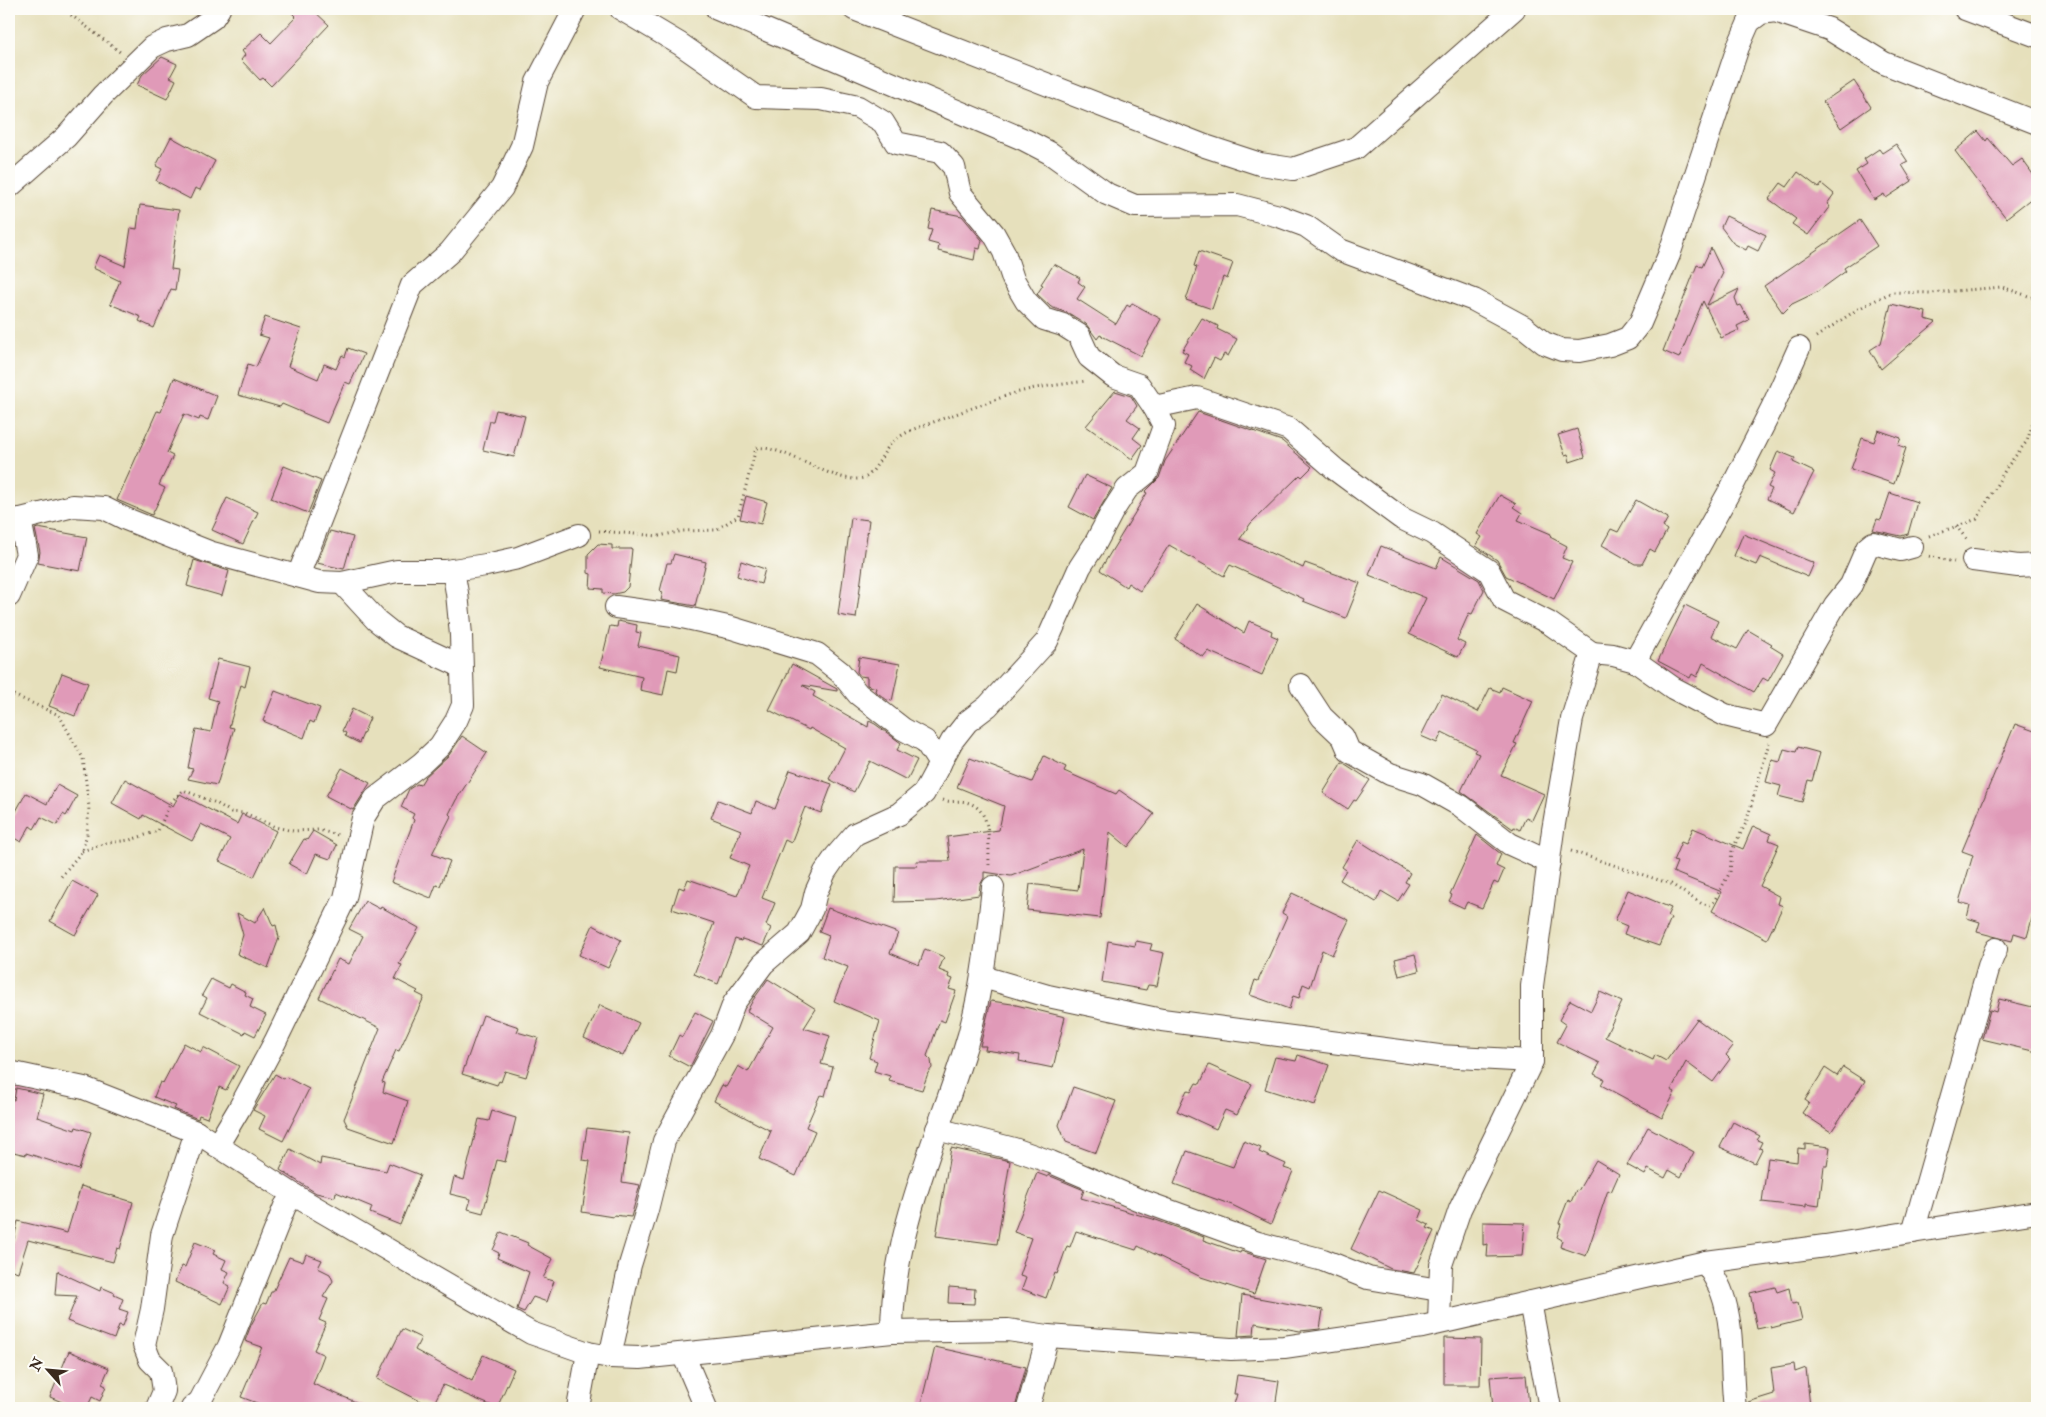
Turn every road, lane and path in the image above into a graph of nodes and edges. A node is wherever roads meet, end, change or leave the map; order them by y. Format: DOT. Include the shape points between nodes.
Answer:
graph roads {
  1 [pos="63,9"];
  2 [pos="219,9"];
  3 [pos="575,9"];
  4 [pos="621,9"];
  5 [pos="717,9"];
  6 [pos="854,9"];
  7 [pos="1514,9"];
  8 [pos="1965,9"];
  9 [pos="2037,36"];
  10 [pos="136,63"];
  11 [pos="2037,123"];
  12 [pos="9,187"];
  13 [pos="2037,300"];
  14 [pos="1799,348"];
  15 [pos="1113,376"];
  16 [pos="1154,406"];
  17 [pos="2037,410"];
  18 [pos="15,520"];
  19 [pos="579,535"];
  20 [pos="1912,547"];
  21 [pos="1973,560"];
  22 [pos="2037,565"];
  23 [pos="452,570"];
  24 [pos="298,576"];
  25 [pos="342,583"];
  26 [pos="9,596"];
  27 [pos="616,607"];
  28 [pos="1592,653"];
  29 [pos="1635,661"];
  30 [pos="461,666"];
  31 [pos="1301,685"];
  32 [pos="9,693"];
  33 [pos="1766,725"];
  34 [pos="940,764"];
  35 [pos="924,793"];
  36 [pos="342,836"];
  37 [pos="82,851"];
  38 [pos="1550,855"];
  39 [pos="60,878"];
  40 [pos="993,888"];
  41 [pos="1996,949"];
  42 [pos="983,978"];
  43 [pos="1532,1061"];
  44 [pos="9,1072"];
  45 [pos="937,1128"];
  46 [pos="196,1132"];
  47 [pos="217,1146"];
  48 [pos="294,1195"];
  49 [pos="2037,1212"];
  50 [pos="1913,1232"];
  51 [pos="1706,1262"];
  52 [pos="1439,1290"];
  53 [pos="1530,1302"];
  54 [pos="1439,1322"];
  55 [pos="892,1332"];
  56 [pos="1048,1336"];
  57 [pos="683,1354"];
  58 [pos="599,1355"];
  59 [pos="156,1408"];
  60 [pos="192,1408"];
  61 [pos="578,1408"];
  62 [pos="706,1408"];
  63 [pos="1028,1408"];
  64 [pos="1550,1408"];
  65 [pos="1735,1408"];
  1 -- 10 [label="path"];
  2 -- 10 [label="street" via="213,18 188,35 152,47"];
  3 -- 24 [label="street" via="537,82 522,146 502,188 450,252 412,286"];
  4 -- 15 [label="street" via="680,44 756,97 820,99 858,107 883,122 896,144 940,152 954,167 960,193 994,234 1026,301 1044,319 1079,335 1090,357"];
  5 -- 11 [label="street" via="1025,140 1050,153 1107,194 1135,206 1237,205 1279,216 1306,226 1340,250 1474,300 1524,327 1544,343 1579,351 1628,338 1640,323 1669,255 1738,48 1749,22 1761,12 1775,11 1829,29 1884,62"];
  6 -- 7 [label="street" via="1204,146 1260,164 1293,169 1356,148"];
  8 -- 9 [label="street"];
  10 -- 12 [label="street" via="66,137"];
  13 -- 14 [label="path" via="2002,287 1931,293 1892,292 1858,309"];
  14 -- 29 [label="street" via="1733,485"];
  15 -- 16 [label="street" via="1139,385"];
  15 -- 19 [label="path" via="1011,394 914,429 890,445 872,473 859,478 841,476 770,448 756,448 738,516 716,530 683,530 659,536 608,531"];
  16 -- 28 [label="street" via="1197,398 1289,429 1336,470 1401,518 1432,533 1489,571 1504,600 1549,623"];
  16 -- 34 [label="street" via="1164,426 1147,473 1127,489 1112,512 1080,567 1047,641 988,706 967,722"];
  17 -- 20 [label="path" via="2027,441 1977,519 1924,538"];
  18 -- 24 [label="street" via="72,506 104,508 209,552"];
  18 -- 26 [label="street" via="27,555"];
  19 -- 23 [label="street" via="518,558"];
  20 -- 21 [label="path" via="1934,559"];
  20 -- 33 [label="street" via="1901,550 1873,543 1867,548 1851,585 1835,605"];
  21 -- 22 [label="street"];
  23 -- 25 [label="street" via="396,571"];
  23 -- 30 [label="street" via="457,593"];
  24 -- 25 [label="street" via="319,582"];
  25 -- 30 [label="street" via="376,620 396,636"];
  27 -- 34 [label="street" via="732,628 817,654 840,672 858,694 903,729 925,741"];
  28 -- 29 [label="street"];
  28 -- 38 [label="street" via="1572,719"];
  29 -- 33 [label="street" via="1673,688 1725,714"];
  30 -- 47 [label="street" via="463,705 456,721 440,746 375,799 363,818 345,898 240,1110"];
  31 -- 38 [label="street" via="1322,717 1343,737 1349,752 1390,774 1422,784 1461,806 1510,844"];
  32 -- 37 [label="path" via="59,716 83,758 89,807"];
  33 -- 38 [label="path" via="1772,736 1746,823 1732,850 1730,872 1712,905 1702,904 1671,884 1572,851"];
  34 -- 35 [label="street"];
  35 -- 40 [label="path" via="946,801 967,802 978,809 988,827"];
  35 -- 58 [label="street" via="899,814 855,834 825,872 812,909 799,933 763,964 734,1004 722,1035 664,1141 648,1210"];
  36 -- 37 [label="path" via="318,830 293,831 276,827 245,813 231,812 183,790 171,802 158,831"];
  37 -- 39 [label="path"];
  38 -- 43 [label="street" via="1532,986"];
  40 -- 42 [label="street"];
  41 -- 50 [label="street"];
  42 -- 43 [label="street" via="1048,996 1162,1020 1439,1056"];
  42 -- 45 [label="street" via="964,1054"];
  43 -- 52 [label="street" via="1460,1209 1441,1265"];
  44 -- 46 [label="street" via="84,1088"];
  45 -- 52 [label="street" via="1051,1162 1137,1199 1258,1243 1323,1260 1368,1278"];
  45 -- 55 [label="street" via="904,1239 892,1301"];
  46 -- 47 [label="street"];
  46 -- 59 [label="street" via="162,1235 144,1345 150,1360 161,1371 164,1390"];
  47 -- 48 [label="street"];
  48 -- 58 [label="street" via="531,1333"];
  48 -- 60 [label="street" via="285,1206 228,1346 200,1401"];
  49 -- 50 [label="street"];
  50 -- 51 [label="street"];
  51 -- 53 [label="street"];
  51 -- 65 [label="street" via="1722,1294 1731,1341"];
  52 -- 54 [label="street"];
  53 -- 54 [label="street"];
  53 -- 64 [label="street"];
  54 -- 56 [label="street" via="1269,1348"];
  55 -- 56 [label="street" via="1008,1330"];
  55 -- 57 [label="street"];
  56 -- 63 [label="street"];
  57 -- 58 [label="street" via="640,1358"];
  57 -- 62 [label="street"];
  58 -- 61 [label="street"];
}
